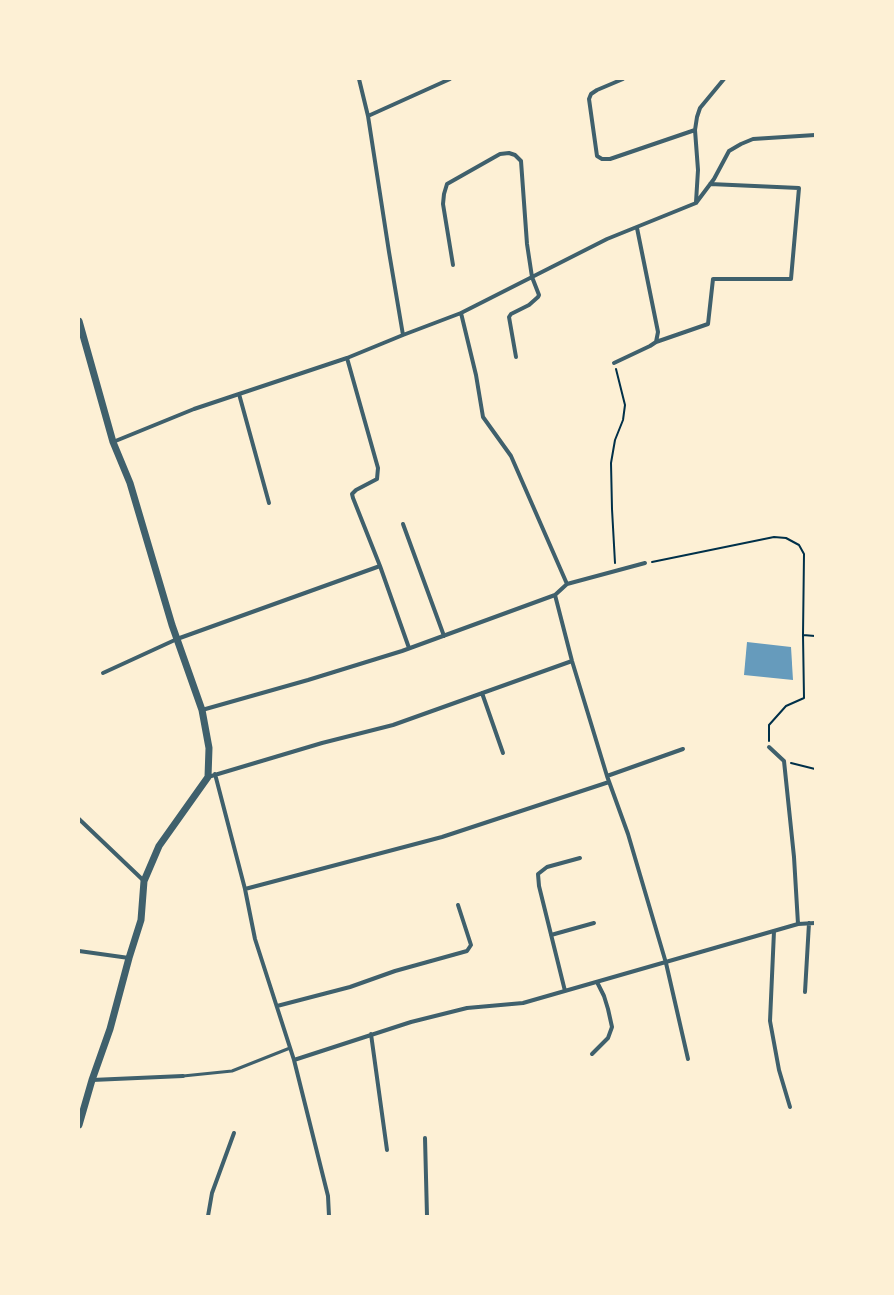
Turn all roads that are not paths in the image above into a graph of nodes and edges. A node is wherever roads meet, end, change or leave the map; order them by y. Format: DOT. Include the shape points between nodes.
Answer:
graph roads {
  1 [pos="359,79"];
  2 [pos="450,79"];
  3 [pos="623,79"];
  4 [pos="724,79"];
  5 [pos="368,116"];
  6 [pos="695,130"];
  7 [pos="815,135"];
  8 [pos="710,184"];
  9 [pos="696,203"];
  10 [pos="637,228"];
  11 [pos="453,265"];
  12 [pos="532,277"];
  13 [pos="461,313"];
  14 [pos="79,321"];
  15 [pos="403,335"];
  16 [pos="82,341"];
  17 [pos="656,342"];
  18 [pos="516,356"];
  19 [pos="347,358"];
  20 [pos="614,363"];
  21 [pos="239,394"];
  22 [pos="113,442"];
  23 [pos="269,503"];
  24 [pos="403,524"];
  25 [pos="645,563"];
  26 [pos="380,566"];
  27 [pos="567,584"];
  28 [pos="555,595"];
  29 [pos="444,636"];
  30 [pos="177,639"];
  31 [pos="409,648"];
  32 [pos="572,662"];
  33 [pos="103,673"];
  34 [pos="482,694"];
  35 [pos="202,710"];
  36 [pos="769,747"];
  37 [pos="683,748"];
  38 [pos="503,753"];
  39 [pos="215,774"];
  40 [pos="208,776"];
  41 [pos="607,776"];
  42 [pos="609,782"];
  43 [pos="79,819"];
  44 [pos="580,858"];
  45 [pos="144,881"];
  46 [pos="245,889"];
  47 [pos="458,905"];
  48 [pos="594,923"];
  49 [pos="809,923"];
  50 [pos="815,923"];
  51 [pos="798,924"];
  52 [pos="774,931"];
  53 [pos="551,935"];
  54 [pos="79,951"];
  55 [pos="129,958"];
  56 [pos="666,963"];
  57 [pos="596,982"];
  58 [pos="565,991"];
  59 [pos="805,992"];
  60 [pos="277,1006"];
  61 [pos="371,1034"];
  62 [pos="290,1048"];
  63 [pos="592,1054"];
  64 [pos="688,1059"];
  65 [pos="294,1060"];
  66 [pos="183,1076"];
  67 [pos="92,1080"];
  68 [pos="790,1107"];
  69 [pos="79,1122"];
  70 [pos="234,1133"];
  71 [pos="425,1138"];
  72 [pos="387,1150"];
  73 [pos="208,1216"];
  74 [pos="329,1216"];
  75 [pos="427,1216"];
  1 -- 5 [label="street"];
  2 -- 5 [label="street"];
  3 -- 6 [label="street" via="597,90 589,99 597,156 610,159"];
  4 -- 6 [label="street" via="700,108"];
  5 -- 15 [label="street"];
  6 -- 9 [label="street" via="698,170"];
  7 -- 8 [label="street" via="754,139 741,144 729,151"];
  8 -- 9 [label="street"];
  8 -- 17 [label="street" via="799,188 791,279 713,279 708,324"];
  9 -- 10 [label="street"];
  10 -- 12 [label="street"];
  10 -- 17 [label="street" via="658,332"];
  11 -- 12 [label="street" via="443,204 447,184 490,158 509,153 521,161 524,220"];
  12 -- 13 [label="street"];
  12 -- 18 [label="street" via="538,297 509,317"];
  13 -- 15 [label="street"];
  13 -- 27 [label="street" via="483,417 511,456"];
  14 -- 16 [label="street"];
  15 -- 19 [label="street"];
  16 -- 22 [label="street"];
  17 -- 20 [label="street"];
  19 -- 21 [label="street"];
  19 -- 26 [label="street" via="378,468 376,479 352,494"];
  21 -- 22 [label="street" via="194,408"];
  21 -- 23 [label="street"];
  22 -- 30 [label="street" via="130,483"];
  24 -- 29 [label="street"];
  25 -- 27 [label="street"];
  26 -- 30 [label="street"];
  26 -- 31 [label="street"];
  27 -- 28 [label="street"];
  28 -- 29 [label="street"];
  28 -- 32 [label="street"];
  29 -- 31 [label="street"];
  30 -- 33 [label="street"];
  30 -- 35 [label="street"];
  31 -- 35 [label="street"];
  32 -- 34 [label="street"];
  32 -- 41 [label="street"];
  34 -- 38 [label="street"];
  34 -- 39 [label="street" via="393,725"];
  35 -- 40 [label="street" via="209,748"];
  36 -- 51 [label="street" via="784,761"];
  37 -- 41 [label="street"];
  39 -- 40 [label="street"];
  39 -- 46 [label="street"];
  40 -- 45 [label="street" via="159,846"];
  41 -- 42 [label="street"];
  42 -- 46 [label="street" via="442,837"];
  42 -- 56 [label="street" via="628,834"];
  43 -- 45 [label="street"];
  44 -- 53 [label="street" via="547,867 538,874"];
  45 -- 55 [label="street" via="142,920"];
  46 -- 60 [label="street" via="256,939"];
  47 -- 60 [label="street" via="471,945 467,951 395,971 350,987"];
  48 -- 53 [label="street"];
  49 -- 50 [label="street"];
  49 -- 51 [label="street"];
  49 -- 59 [label="street"];
  51 -- 52 [label="street"];
  52 -- 56 [label="street"];
  52 -- 68 [label="street" via="770,1022 779,1070"];
  53 -- 58 [label="street"];
  54 -- 55 [label="street"];
  55 -- 67 [label="street" via="110,1030"];
  56 -- 57 [label="street"];
  56 -- 64 [label="street"];
  57 -- 58 [label="street"];
  57 -- 63 [label="street" via="604,996 612,1027 608,1038"];
  58 -- 61 [label="street" via="523,1003 467,1008"];
  60 -- 62 [label="street"];
  61 -- 65 [label="street"];
  61 -- 72 [label="street"];
  62 -- 65 [label="street"];
  62 -- 66 [label="lane" via="232,1072"];
  65 -- 74 [label="street" via="328,1196"];
  66 -- 67 [label="street"];
  67 -- 69 [label="street"];
  70 -- 73 [label="street" via="216,1181"];
  71 -- 75 [label="street"];
}
